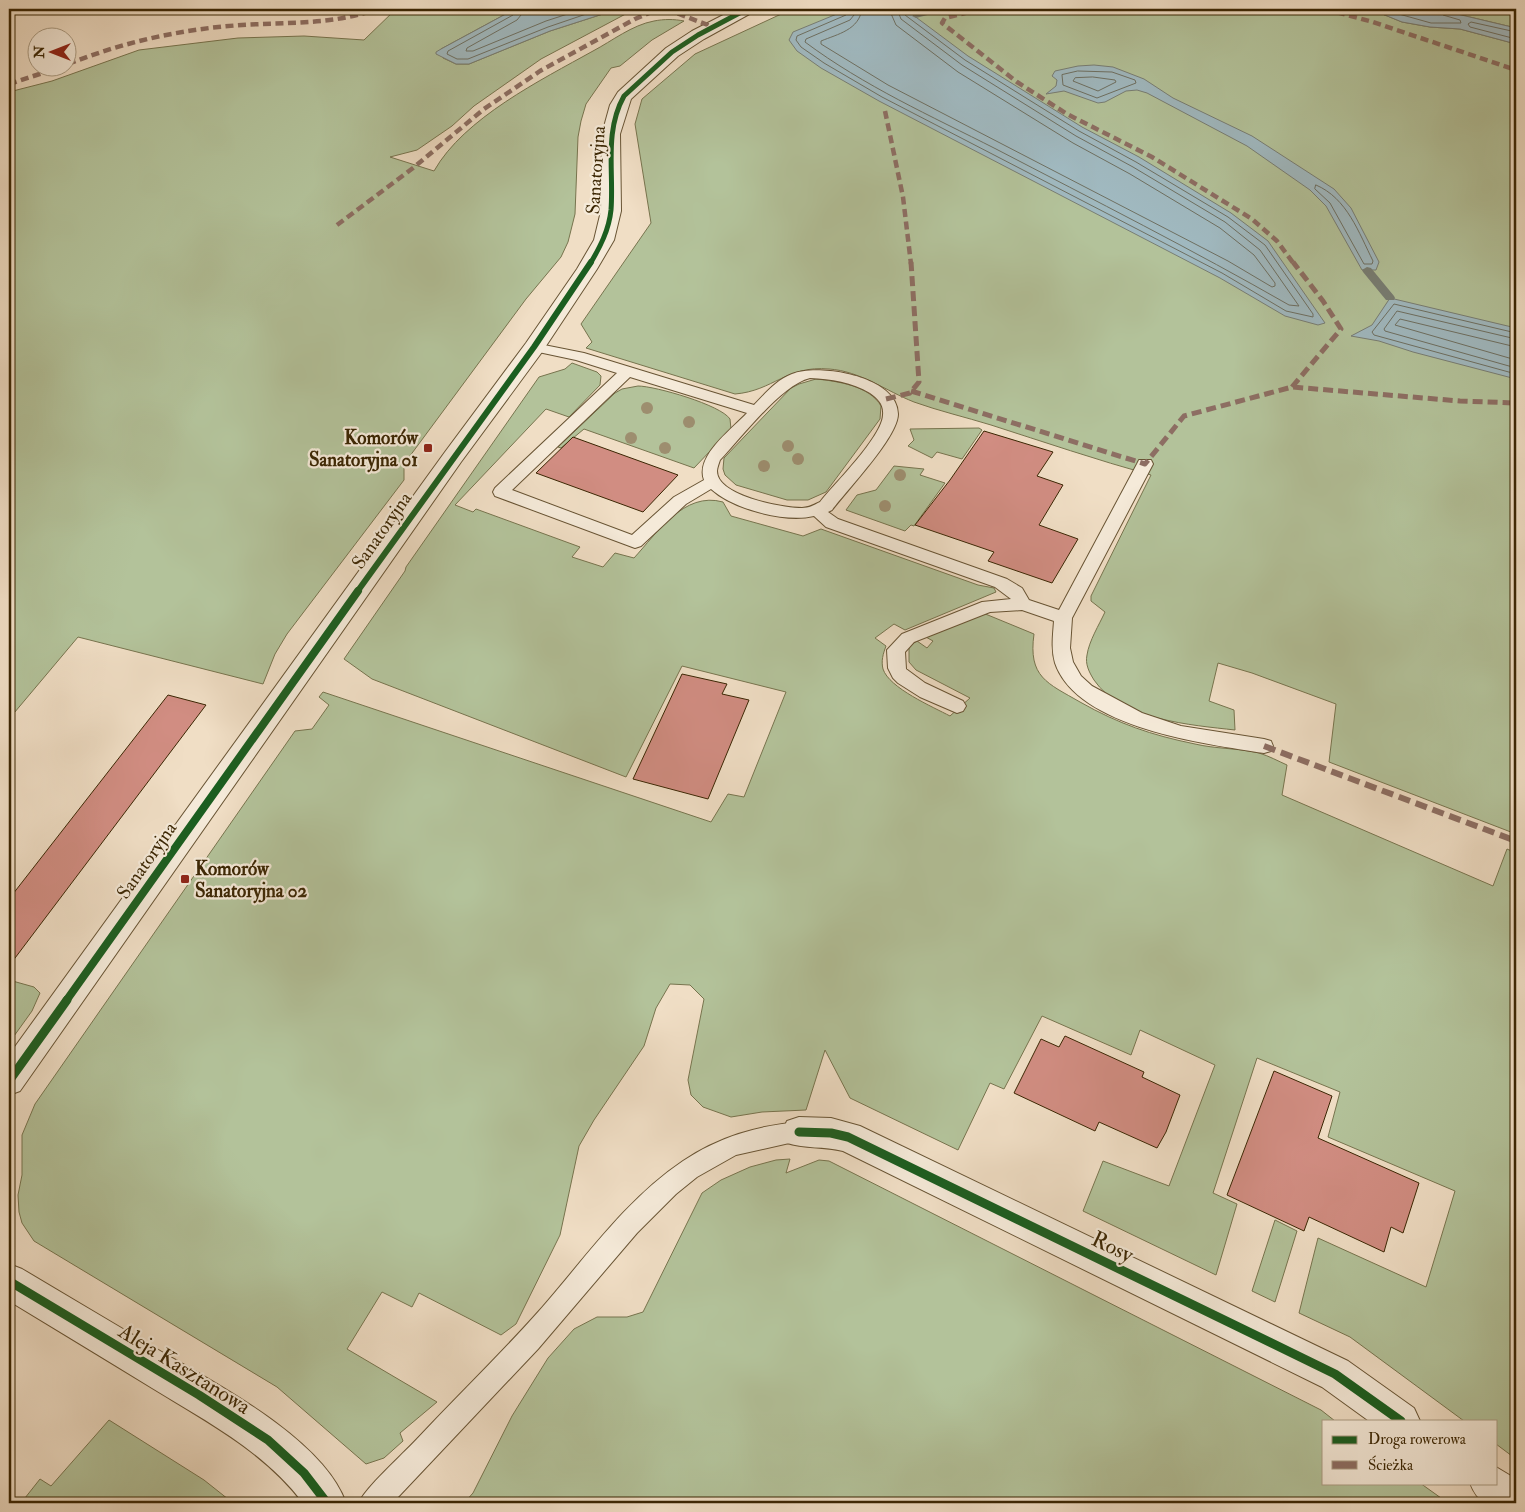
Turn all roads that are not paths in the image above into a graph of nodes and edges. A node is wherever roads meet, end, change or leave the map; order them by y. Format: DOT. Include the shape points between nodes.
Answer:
graph roads {
  1 [pos="747,9"];
  2 [pos="534,347"];
  3 [pos="627,371"];
  4 [pos="756,411"];
  5 [pos="1145,464"];
  6 [pos="712,483"];
  7 [pos="818,510"];
  8 [pos="1023,604"];
  9 [pos="1063,618"];
  10 [pos="957,706"];
  11 [pos="1264,746"];
  12 [pos="9,1081"];
  13 [pos="799,1132"];
  14 [pos="9,1281"];
  15 [pos="1400,1420"];
  16 [pos="1490,1484"];
  17 [pos="327,1503"];
  18 [pos="372,1503"];
  19 [pos="1516,1503"];
  1 -- 2 [label="street, Sanatoryjna" via="672,52 624,96 611,134 611,211 604,240"];
  2 -- 3 [label="lane" via="579,356"];
  2 -- 12 [label="street, Sanatoryjna"];
  3 -- 4 [label="lane"];
  3 -- 6 [label="lane" via="501,492 635,542 681,498"];
  4 -- 6 [label="lane" via="709,464"];
  4 -- 7 [label="lane" via="786,382 810,374 856,381 873,388 886,399 891,413 884,434 826,506"];
  5 -- 9 [label="lane"];
  6 -- 7 [label="lane" via="730,495 766,507 798,513"];
  7 -- 8 [label="lane" via="832,523 1001,583 1016,592"];
  8 -- 9 [label="lane"];
  8 -- 10 [label="lane" via="988,606 908,638 896,650 898,672 914,685"];
  9 -- 11 [label="lane" via="1060,648 1064,661 1071,676 1088,693 1123,713 1168,729"];
  13 -- 15 [label="street, Rosy" via="831,1132 848,1137 1335,1374"];
  13 -- 18 [label="lane" via="732,1146 694,1166 670,1186 533,1337"];
  14 -- 17 [label="street, Aleja Kasztanowa" via="211,1402 268,1440 304,1472"];
  16 -- 19 [label="street"];
}
